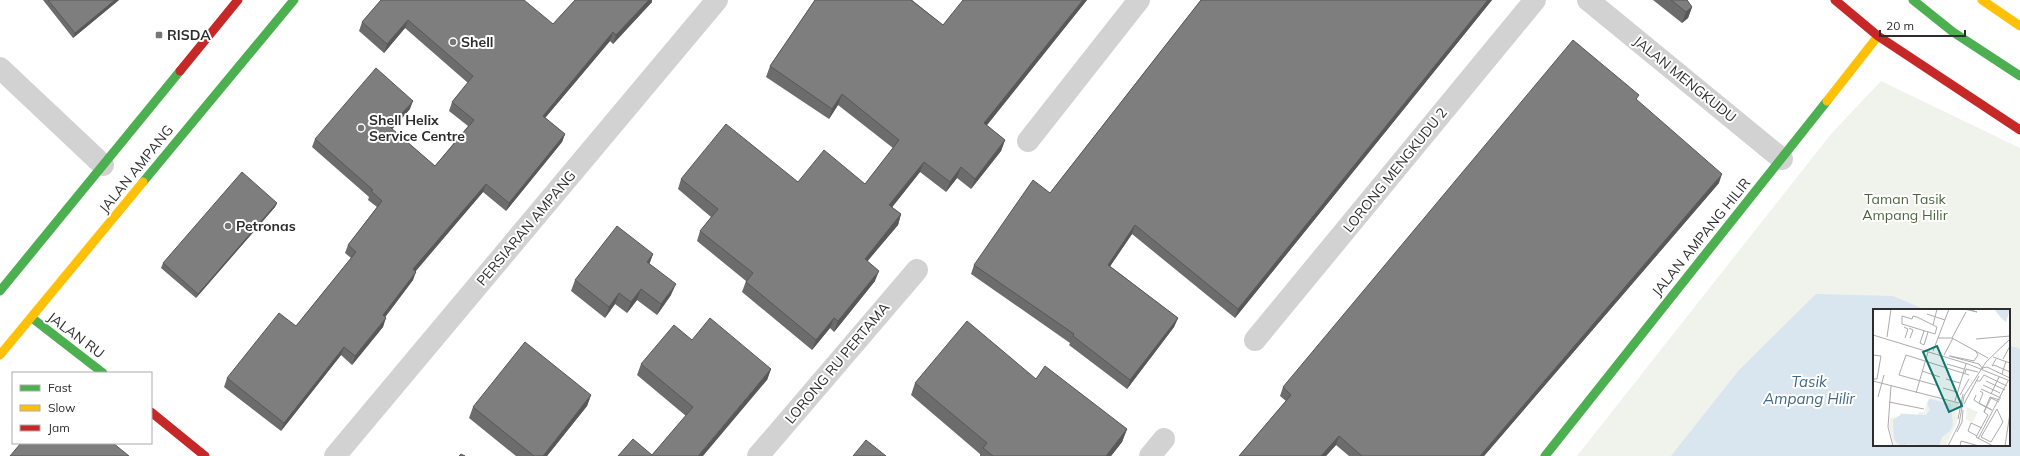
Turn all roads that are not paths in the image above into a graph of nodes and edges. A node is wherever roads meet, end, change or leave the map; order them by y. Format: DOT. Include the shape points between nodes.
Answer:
graph roads {
  1 [pos="238,0"];
  2 [pos="294,0"];
  3 [pos="717,0"];
  4 [pos="1139,0"];
  5 [pos="1535,0"];
  6 [pos="1588,0"];
  7 [pos="1836,0"];
  8 [pos="1913,0"];
  9 [pos="1982,0"];
  10 [pos="2020,26"];
  11 [pos="1878,36"];
  12 [pos="0,68"];
  13 [pos="2020,76"];
  14 [pos="2020,130"];
  15 [pos="1028,141"];
  16 [pos="1782,159"];
  17 [pos="103,165"];
  18 [pos="917,270"];
  19 [pos="0,291"];
  20 [pos="32,318"];
  21 [pos="1255,340"];
  22 [pos="0,356"];
  23 [pos="102,372"];
  24 [pos="152,413"];
  25 [pos="1164,439"];
  26 [pos="205,456"];
  27 [pos="335,456"];
  28 [pos="758,456"];
  29 [pos="1150,456"];
  30 [pos="1545,456"];
  1 -- 17 [label="main road, JALAN AMPANG"];
  2 -- 20 [label="main road, JALAN AMPANG"];
  3 -- 27 [label="street, PERSIARAN AMPANG"];
  4 -- 15 [label="street"];
  5 -- 21 [label="street, LORONG MENGKUDU 2"];
  6 -- 16 [label="street, JALAN MENGKUDU"];
  7 -- 11 [label="main road"];
  8 -- 13 [label="main road" via="1953,32"];
  9 -- 10 [label="main road"];
  11 -- 14 [label="main road"];
  11 -- 16 [label="main road, JALAN AMPANG HILIR"];
  12 -- 17 [label="street"];
  16 -- 30 [label="main road, JALAN AMPANG HILIR"];
  17 -- 19 [label="main road, JALAN AMPANG"];
  18 -- 28 [label="street, LORONG RU PERTAMA"];
  20 -- 22 [label="main road, JALAN AMPANG"];
  20 -- 23 [label="main road, JALAN RU"];
  24 -- 26 [label="main road"];
  25 -- 29 [label="street"];
}
